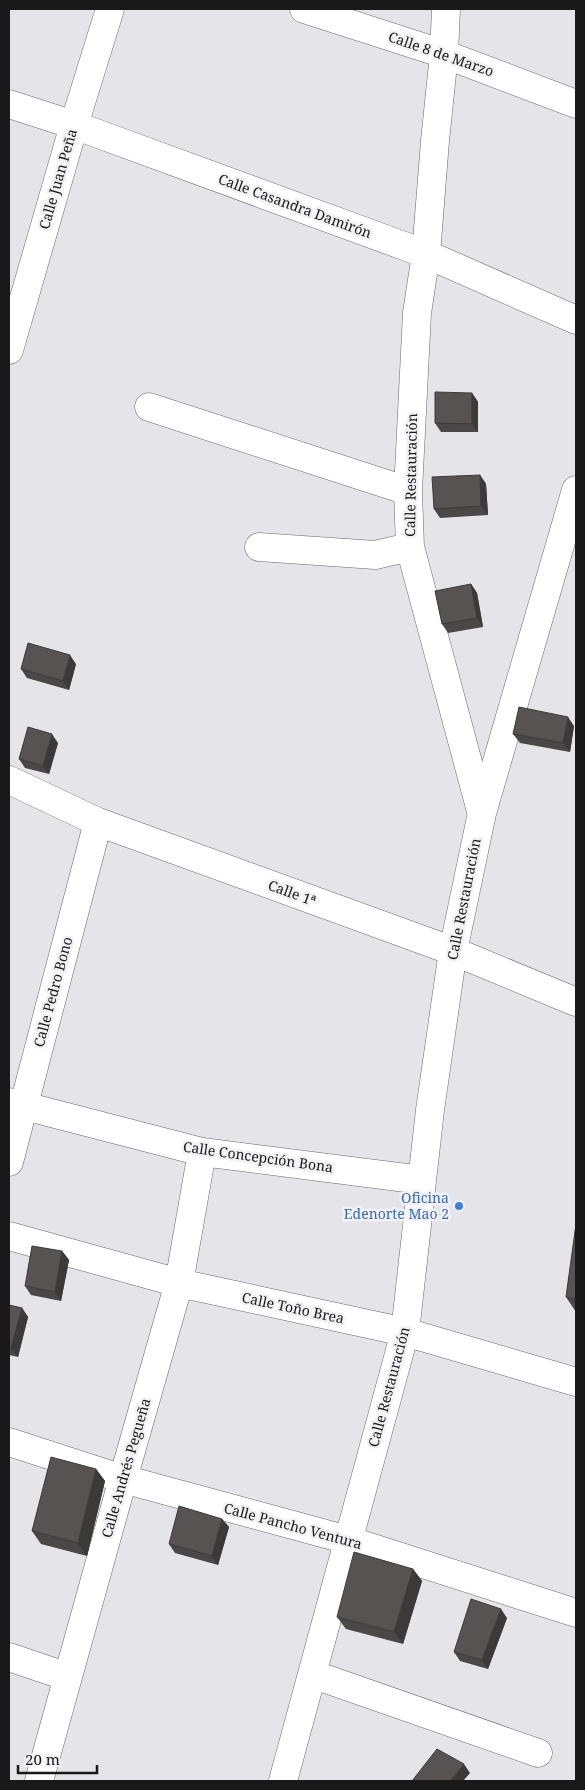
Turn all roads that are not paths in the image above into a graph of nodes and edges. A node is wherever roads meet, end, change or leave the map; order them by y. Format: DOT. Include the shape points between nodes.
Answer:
graph roads {
  1 [pos="110,9"];
  2 [pos="304,9"];
  3 [pos="446,9"];
  4 [pos="444,54"];
  5 [pos="9,104"];
  6 [pos="576,104"];
  7 [pos="74,125"];
  8 [pos="426,254"];
  9 [pos="576,320"];
  10 [pos="9,350"];
  11 [pos="150,407"];
  12 [pos="408,491"];
  13 [pos="575,499"];
  14 [pos="259,547"];
  15 [pos="410,547"];
  16 [pos="9,780"];
  17 [pos="482,813"];
  18 [pos="98,822"];
  19 [pos="453,951"];
  20 [pos="576,1002"];
  21 [pos="16,1104"];
  22 [pos="202,1152"];
  23 [pos="9,1162"];
  24 [pos="422,1180"];
  25 [pos="9,1236"];
  26 [pos="179,1282"];
  27 [pos="405,1332"];
  28 [pos="576,1382"];
  29 [pos="9,1442"];
  30 [pos="123,1479"];
  31 [pos="348,1540"];
  32 [pos="576,1613"];
  33 [pos="9,1657"];
  34 [pos="312,1674"];
  35 [pos="68,1677"];
  36 [pos="538,1752"];
  37 [pos="39,1781"];
  38 [pos="283,1781"];
  1 -- 7 [label="street, Calle Juan Peña"];
  2 -- 4 [label="street, Calle 8 de Marzo"];
  3 -- 4 [label="street, Calle Restauración"];
  4 -- 6 [label="street, Calle 8 de Marzo"];
  4 -- 8 [label="street, Calle Restauración"];
  5 -- 7 [label="street, Calle Casandra Damirón"];
  7 -- 8 [label="street, Calle Casandra Damirón"];
  7 -- 10 [label="street, Calle Juan Peña"];
  8 -- 9 [label="street, Calle Casandra Damirón"];
  8 -- 12 [label="street, Calle Restauración" via="417,313"];
  11 -- 12 [label="street"];
  12 -- 15 [label="street, Calle Restauración"];
  13 -- 17 [label="street"];
  14 -- 15 [label="street" via="375,555"];
  15 -- 17 [label="street, Calle Restauración"];
  16 -- 18 [label="street, Calle 1ª"];
  17 -- 19 [label="street, Calle Restauración"];
  18 -- 19 [label="street, Calle 1ª"];
  18 -- 21 [label="street, Calle Pedro Bono"];
  19 -- 20 [label="street, Calle 1ª"];
  19 -- 24 [label="street, Calle Restauración"];
  21 -- 22 [label="street, Calle Concepción Bona"];
  21 -- 23 [label="street, Calle Pedro Bono"];
  22 -- 24 [label="street, Calle Concepción Bona"];
  22 -- 26 [label="street, Calle Andrés Pegueña"];
  24 -- 27 [label="street, Calle Restauración"];
  25 -- 26 [label="street, Calle Toño Brea"];
  26 -- 27 [label="street, Calle Toño Brea"];
  26 -- 30 [label="street, Calle Andrés Pegueña"];
  27 -- 28 [label="street, Calle Toño Brea"];
  27 -- 31 [label="street, Calle Restauración"];
  29 -- 30 [label="street, Calle Pancho Ventura"];
  30 -- 31 [label="street, Calle Pancho Ventura"];
  30 -- 35 [label="street, Calle Andrés Pegueña"];
  31 -- 32 [label="street, Calle Pancho Ventura"];
  31 -- 34 [label="street, Calle Restauración"];
  33 -- 35 [label="street"];
  34 -- 36 [label="street"];
  34 -- 38 [label="street, Calle Restauración"];
  35 -- 37 [label="street, Calle Andrés Pegueña"];
}
